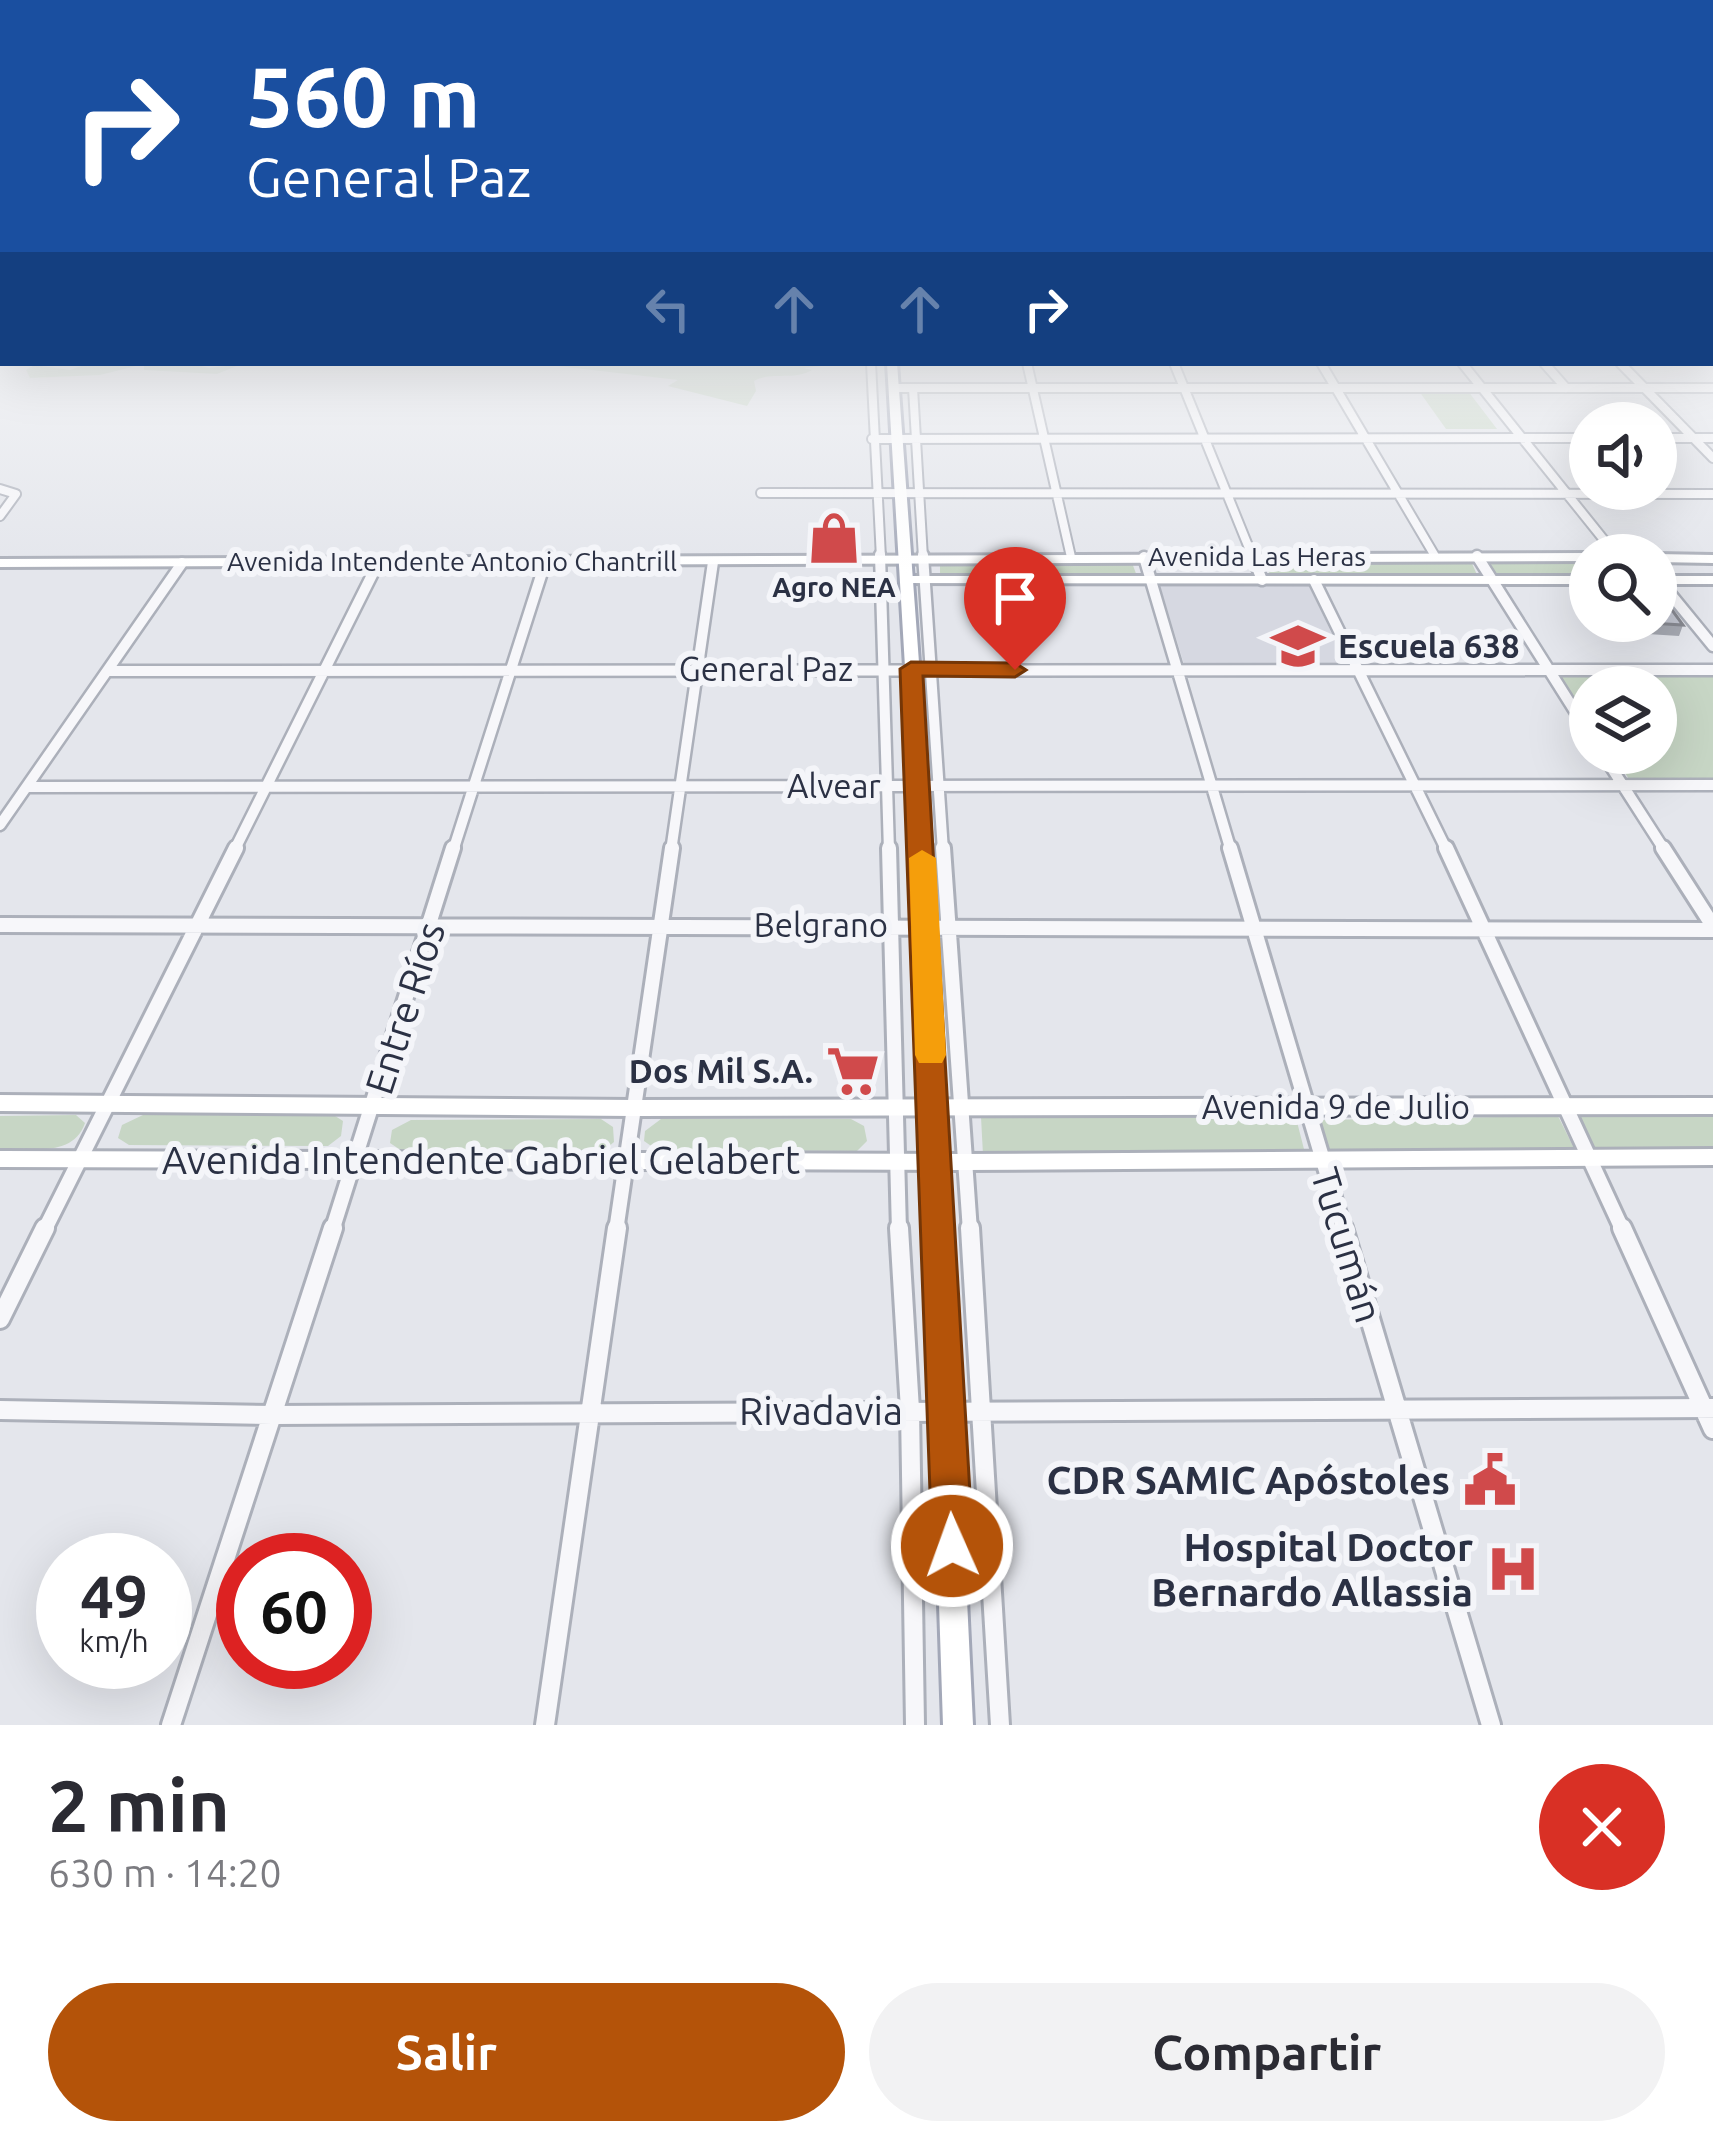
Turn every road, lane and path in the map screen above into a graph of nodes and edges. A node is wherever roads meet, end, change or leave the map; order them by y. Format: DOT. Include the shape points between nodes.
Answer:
graph roads {
  1 [pos="872,412"];
  2 [pos="895,412"];
  3 [pos="914,412"];
  4 [pos="1038,412"];
  5 [pos="1193,412"];
  6 [pos="1350,412"];
  7 [pos="1501,412"];
  8 [pos="1668,412"];
  9 [pos="1522,438"];
  10 [pos="1569,438"];
  11 [pos="1677,438"];
  12 [pos="1694,438"];
  13 [pos="1713,438"];
  14 [pos="872,439"];
  15 [pos="896,439"];
  16 [pos="916,439"];
  17 [pos="1044,439"];
  18 [pos="1204,439"];
  19 [pos="1366,439"];
  20 [pos="1713,458"];
  21 [pos="0,489"];
  22 [pos="760,493"];
  23 [pos="877,493"];
  24 [pos="899,493"];
  25 [pos="919,493"];
  26 [pos="1058,493"];
  27 [pos="1225,493"];
  28 [pos="1398,493"];
  29 [pos="1567,493"];
  30 [pos="1713,494"];
  31 [pos="0,516"];
  32 [pos="1599,534"];
  33 [pos="1435,556"];
  34 [pos="1477,556"];
  35 [pos="1071,557"];
  36 [pos="1144,557"];
  37 [pos="1253,557"];
  38 [pos="1569,557"];
  39 [pos="1677,558"];
  40 [pos="1713,559"];
  41 [pos="879,560"];
  42 [pos="925,560"];
  43 [pos="182,562"];
  44 [pos="545,562"];
  45 [pos="713,562"];
  46 [pos="0,563"];
  47 [pos="378,563"];
  48 [pos="904,570"];
  49 [pos="1262,580"];
  50 [pos="1314,580"];
  51 [pos="1489,580"];
  52 [pos="1569,580"];
  53 [pos="1677,580"];
  54 [pos="1713,580"];
  55 [pos="927,581"];
  56 [pos="1152,581"];
  57 [pos="1677,604"];
  58 [pos="1713,646"];
  59 [pos="324,668"];
  60 [pos="886,669"];
  61 [pos="911,669"];
  62 [pos="698,670"];
  63 [pos="933,670"];
  64 [pos="1178,670"];
  65 [pos="1357,670"];
  66 [pos="1546,670"];
  67 [pos="1713,670"];
  68 [pos="106,671"];
  69 [pos="507,671"];
  70 [pos="1569,704"];
  71 [pos="1616,774"];
  72 [pos="471,783"];
  73 [pos="265,785"];
  74 [pos="929,785"];
  75 [pos="1210,785"];
  76 [pos="1417,785"];
  77 [pos="1713,785"];
  78 [pos="681,786"];
  79 [pos="1624,786"];
  80 [pos="27,787"];
  81 [pos="889,787"];
  82 [pos="7,805"];
  83 [pos="0,825"];
  84 [pos="197,923"];
  85 [pos="0,925"];
  86 [pos="890,925"];
  87 [pos="924,925"];
  88 [pos="432,926"];
  89 [pos="660,926"];
  90 [pos="950,926"];
  91 [pos="1253,926"];
  92 [pos="1713,928"];
  93 [pos="1487,931"];
  94 [pos="111,1102"];
  95 [pos="0,1103"];
  96 [pos="374,1104"];
  97 [pos="894,1106"];
  98 [pos="933,1106"];
  99 [pos="958,1106"];
  100 [pos="1564,1106"];
  101 [pos="1713,1106"];
  102 [pos="633,1108"];
  103 [pos="1305,1108"];
  104 [pos="356,1157"];
  105 [pos="1590,1157"];
  106 [pos="1713,1157"];
  107 [pos="0,1160"];
  108 [pos="82,1160"];
  109 [pos="626,1160"];
  110 [pos="1321,1160"];
  111 [pos="895,1161"];
  112 [pos="933,1162"];
  113 [pos="963,1162"];
  114 [pos="0,1318"];
  115 [pos="1708,1408"];
  116 [pos="0,1410"];
  117 [pos="910,1410"];
  118 [pos="1399,1411"];
  119 [pos="949,1412"];
  120 [pos="590,1413"];
  121 [pos="984,1413"];
  122 [pos="272,1414"];
  123 [pos="1713,1429"];
  124 [pos="171,1725"];
  125 [pos="545,1725"];
  126 [pos="915,1725"];
  127 [pos="958,1725"];
  128 [pos="1000,1725"];
  129 [pos="1491,1725"];
  1 -- 14 [label="street"];
  2 -- 15 [label="main road"];
  3 -- 16 [label="street"];
  4 -- 17 [label="street"];
  5 -- 18 [label="street"];
  6 -- 19 [label="street"];
  7 -- 9 [label="street"];
  8 -- 12 [label="street"];
  9 -- 10 [label="street"];
  9 -- 19 [label="street"];
  9 -- 29 [label="street"];
  11 -- 12 [label="street"];
  12 -- 13 [label="street"];
  12 -- 20 [label="street"];
  14 -- 15 [label="street"];
  14 -- 23 [label="street"];
  15 -- 16 [label="street"];
  15 -- 24 [label="main road"];
  16 -- 17 [label="street"];
  16 -- 25 [label="street"];
  17 -- 18 [label="street"];
  17 -- 26 [label="street"];
  18 -- 19 [label="street"];
  18 -- 27 [label="street"];
  19 -- 28 [label="street"];
  21 -- 31 [label="street" via="16,494"];
  22 -- 23 [label="street"];
  23 -- 24 [label="street"];
  23 -- 41 [label="street"];
  24 -- 25 [label="street"];
  24 -- 48 [label="main road"];
  25 -- 26 [label="street"];
  25 -- 42 [label="street"];
  26 -- 27 [label="street"];
  26 -- 35 [label="street"];
  27 -- 28 [label="street"];
  27 -- 37 [label="street"];
  28 -- 29 [label="street"];
  28 -- 33 [label="street"];
  29 -- 30 [label="street"];
  29 -- 32 [label="street"];
  33 -- 34 [label="main road, Avenida Las Heras"];
  33 -- 37 [label="main road, Avenida Las Heras"];
  34 -- 38 [label="main road, Avenida Las Heras"];
  34 -- 51 [label="street"];
  35 -- 36 [label="main road, Avenida Las Heras"];
  35 -- 42 [label="main road, Avenida Las Heras"];
  36 -- 37 [label="main road, Avenida Las Heras"];
  36 -- 56 [label="street, Tucumán"];
  37 -- 49 [label="street"];
  39 -- 40 [label="main road"];
  41 -- 45 [label="main road, Avenida Intendente Antonio Chantrill"];
  41 -- 48 [label="main road, Avenida Intendente Antonio Chantrill"];
  41 -- 60 [label="street"];
  42 -- 48 [label="main road, Avenida Las Heras"];
  42 -- 55 [label="street"];
  43 -- 46 [label="main road, Avenida Intendente Antonio Chantrill"];
  43 -- 47 [label="main road, Avenida Intendente Antonio Chantrill"];
  43 -- 68 [label="street"];
  44 -- 45 [label="main road, Avenida Intendente Antonio Chantrill"];
  44 -- 47 [label="main road, Avenida Intendente Antonio Chantrill"];
  44 -- 69 [label="street, Entre Ríos"];
  45 -- 62 [label="street"];
  47 -- 59 [label="street"];
  48 -- 55 [label="main road, Avenida Las Heras"];
  48 -- 61 [label="main road"];
  49 -- 50 [label="main road, Avenida Las Heras"];
  49 -- 56 [label="main road, Avenida Las Heras"];
  50 -- 51 [label="main road, Avenida Las Heras"];
  50 -- 65 [label="street"];
  51 -- 52 [label="main road, Avenida Las Heras"];
  51 -- 66 [label="street"];
  53 -- 54 [label="main road"];
  55 -- 56 [label="main road, Avenida Las Heras"];
  55 -- 63 [label="street"];
  56 -- 64 [label="street, Tucumán"];
  57 -- 58 [label="street"];
  59 -- 68 [label="street, General Paz"];
  59 -- 69 [label="street, General Paz"];
  59 -- 73 [label="street"];
  60 -- 61 [label="street, General Paz"];
  60 -- 62 [label="street, General Paz"];
  60 -- 81 [label="street"];
  61 -- 63 [label="street, General Paz"];
  61 -- 74 [label="main road"];
  62 -- 69 [label="street, General Paz"];
  62 -- 78 [label="street"];
  63 -- 64 [label="street, General Paz"];
  63 -- 74 [label="street"];
  64 -- 65 [label="street, General Paz"];
  64 -- 75 [label="street, Tucumán"];
  65 -- 66 [label="street, General Paz"];
  65 -- 76 [label="street"];
  66 -- 67 [label="street, General Paz"];
  66 -- 70 [label="street"];
  68 -- 80 [label="street"];
  69 -- 72 [label="street, Entre Ríos"];
  71 -- 79 [label="street"];
  72 -- 73 [label="street, Alvear"];
  72 -- 78 [label="street, Alvear"];
  72 -- 88 [label="street, Entre Ríos"];
  73 -- 80 [label="street, Alvear"];
  73 -- 84 [label="street"];
  74 -- 75 [label="street, Alvear"];
  74 -- 81 [label="street, Alvear"];
  74 -- 87 [label="main road"];
  74 -- 90 [label="street"];
  75 -- 76 [label="street, Alvear"];
  75 -- 91 [label="street, Tucumán"];
  76 -- 79 [label="street, Alvear"];
  76 -- 93 [label="street"];
  77 -- 79 [label="street, Alvear"];
  78 -- 81 [label="street, Alvear"];
  78 -- 89 [label="street"];
  79 -- 92 [label="street"];
  80 -- 82 [label="street"];
  81 -- 86 [label="street"];
  82 -- 83 [label="street"];
  84 -- 85 [label="street, Belgrano"];
  84 -- 88 [label="street, Belgrano"];
  84 -- 94 [label="street"];
  86 -- 87 [label="street, Belgrano"];
  86 -- 89 [label="street, Belgrano"];
  86 -- 97 [label="street"];
  87 -- 90 [label="street, Belgrano"];
  87 -- 98 [label="main road"];
  88 -- 89 [label="street, Belgrano"];
  88 -- 96 [label="street, Entre Ríos"];
  89 -- 102 [label="street"];
  90 -- 91 [label="street, Belgrano"];
  90 -- 99 [label="street"];
  91 -- 93 [label="street, Belgrano"];
  91 -- 103 [label="street, Tucumán"];
  92 -- 93 [label="street, Belgrano"];
  93 -- 100 [label="street"];
  94 -- 95 [label="main road, Avenida Intendente Gabriel Gelabert"];
  94 -- 96 [label="main road, Avenida Intendente Gabriel Gelabert"];
  94 -- 108 [label="street"];
  96 -- 102 [label="main road, Avenida Intendente Gabriel Gelabert"];
  96 -- 104 [label="street, Entre Ríos"];
  97 -- 98 [label="main road, Avenida Intendente Gabriel Gelabert"];
  97 -- 102 [label="main road, Avenida Intendente Gabriel Gelabert"];
  97 -- 111 [label="street"];
  98 -- 99 [label="main road, Avenida Intendente Gabriel Gelabert"];
  98 -- 112 [label="main road"];
  99 -- 103 [label="main road, Avenida 9 de Julio"];
  99 -- 113 [label="street"];
  100 -- 101 [label="main road, Avenida 9 de Julio"];
  100 -- 103 [label="main road, Avenida 9 de Julio"];
  100 -- 105 [label="street"];
  102 -- 109 [label="street"];
  103 -- 110 [label="street, Tucumán"];
  104 -- 108 [label="main road, Avenida Intendente Gabriel Gelabert"];
  104 -- 109 [label="main road, Avenida Intendente Gabriel Gelabert"];
  104 -- 122 [label="street, Entre Ríos"];
  105 -- 106 [label="main road, Avenida 9 de Julio"];
  105 -- 110 [label="main road, Avenida 9 de Julio"];
  105 -- 115 [label="street"];
  107 -- 108 [label="main road, Avenida Intendente Gabriel Gelabert"];
  108 -- 114 [label="street"];
  109 -- 111 [label="main road, Avenida Intendente Gabriel Gelabert"];
  109 -- 120 [label="street"];
  110 -- 113 [label="main road, Avenida 9 de Julio"];
  110 -- 118 [label="street, Tucumán"];
  111 -- 112 [label="main road, Avenida Intendente Gabriel Gelabert"];
  111 -- 117 [label="street"];
  112 -- 113 [label="main road, Avenida Intendente Gabriel Gelabert"];
  112 -- 119 [label="main road"];
  113 -- 121 [label="street"];
  115 -- 118 [label="street, Rivadavia"];
  115 -- 123 [label="street"];
  116 -- 122 [label="street, Rivadavia"];
  117 -- 119 [label="street, Rivadavia"];
  117 -- 120 [label="street, Rivadavia"];
  117 -- 126 [label="street"];
  118 -- 121 [label="street, Rivadavia"];
  118 -- 129 [label="street, Tucumán"];
  119 -- 121 [label="street, Rivadavia"];
  119 -- 127 [label="main road"];
  120 -- 122 [label="street, Rivadavia"];
  120 -- 125 [label="street"];
  121 -- 128 [label="street"];
  122 -- 124 [label="street, Entre Ríos"];
}
